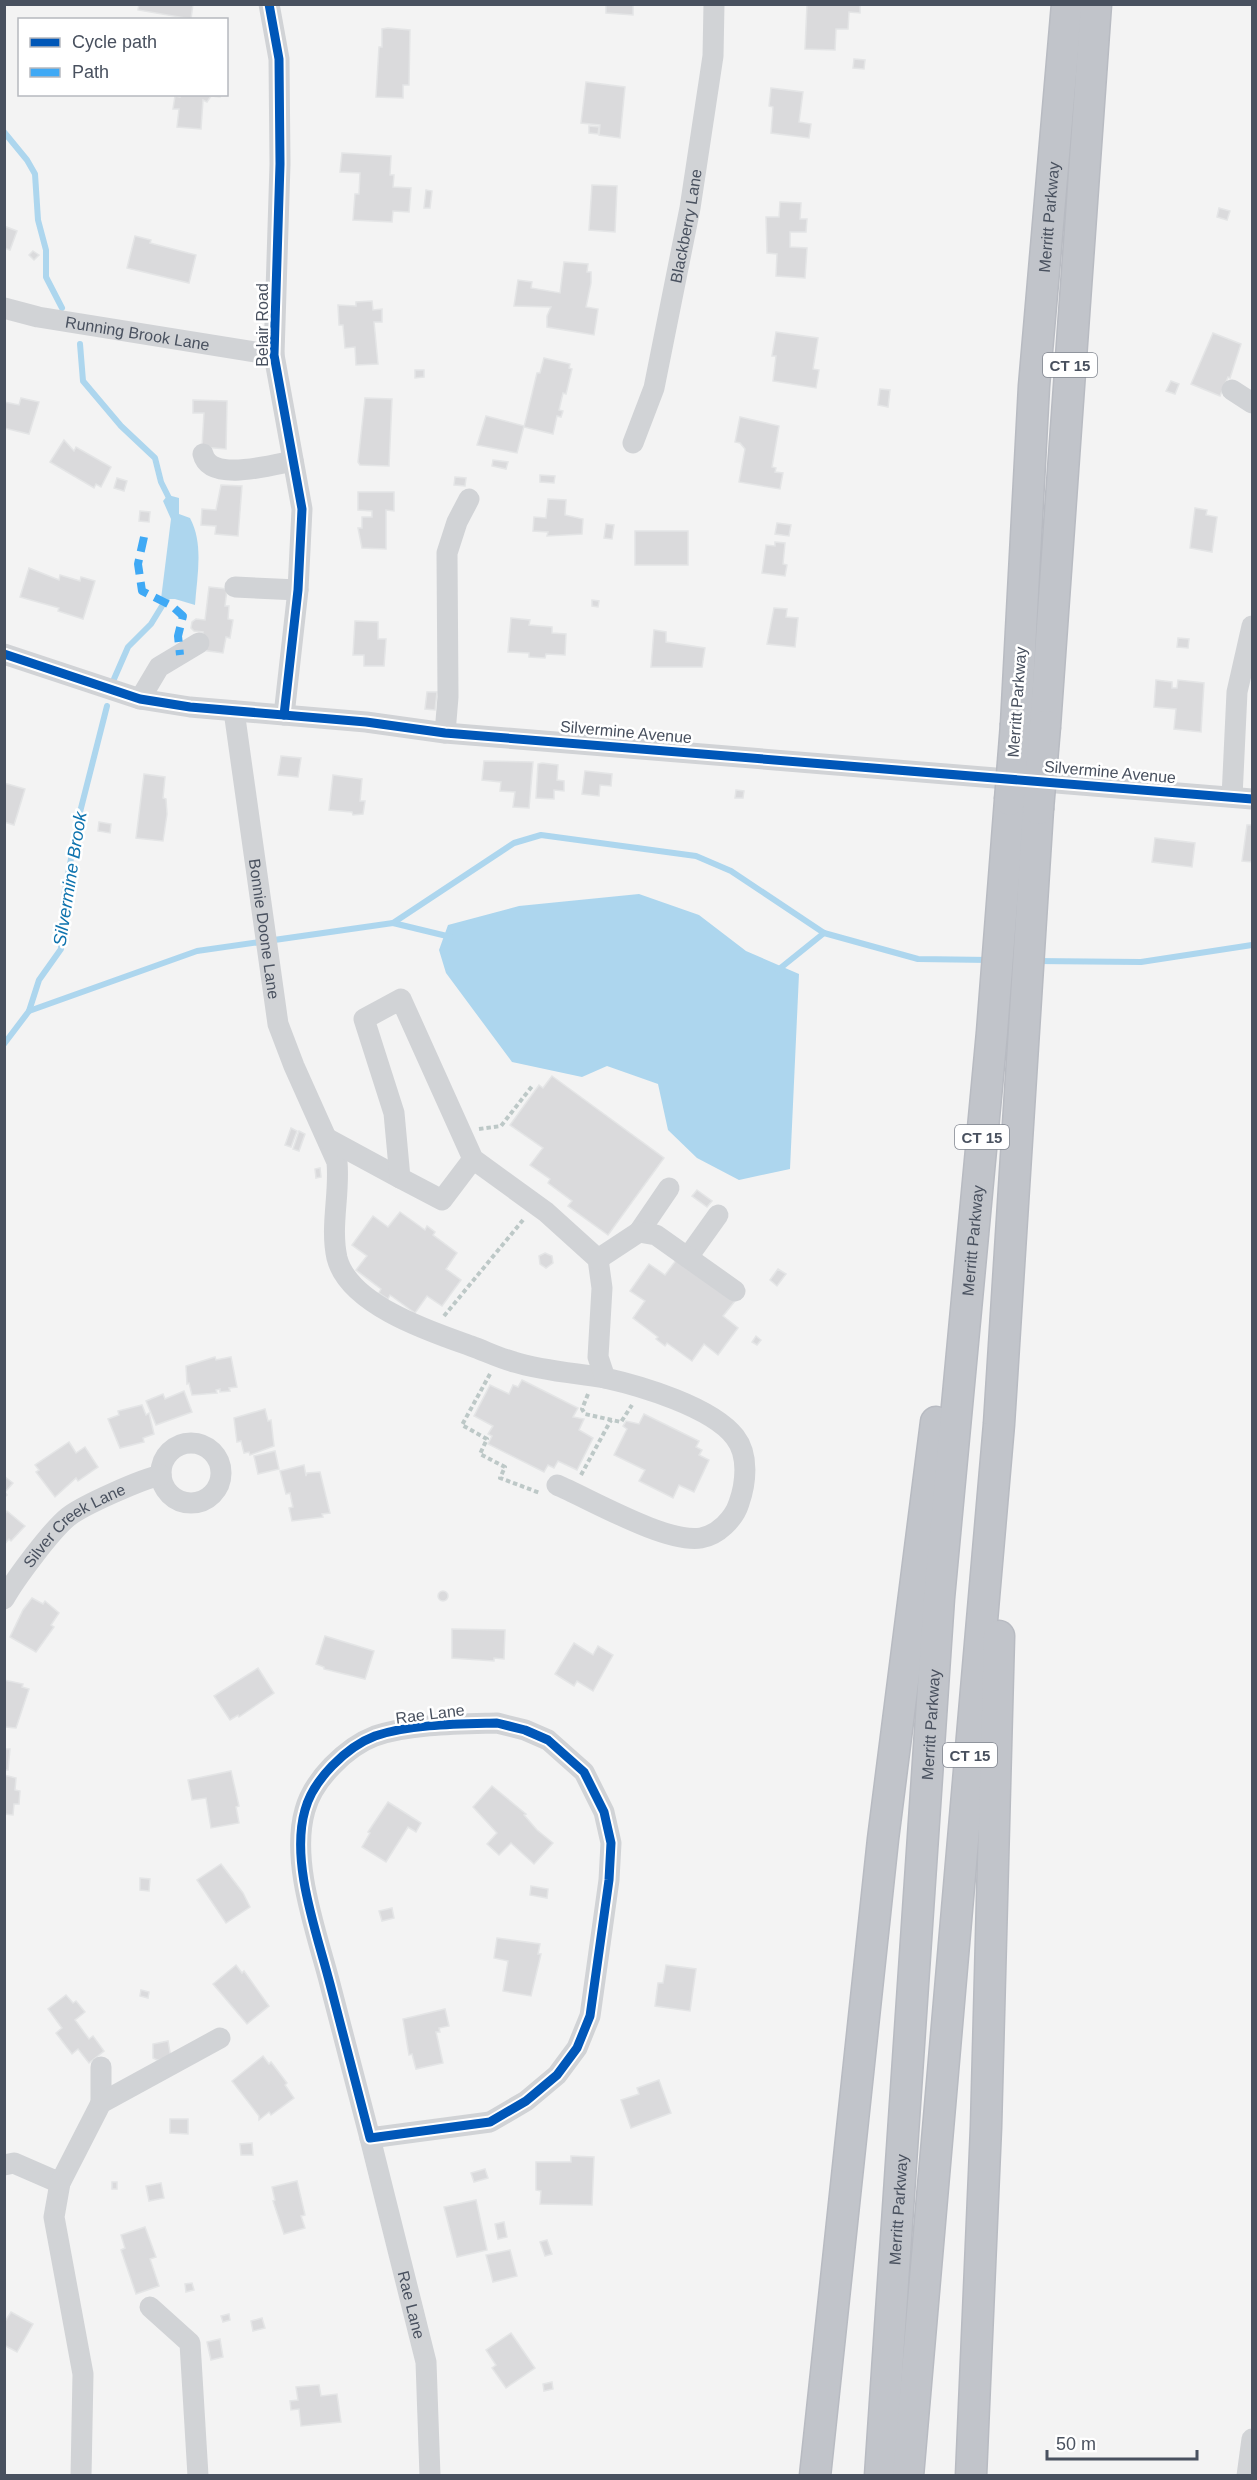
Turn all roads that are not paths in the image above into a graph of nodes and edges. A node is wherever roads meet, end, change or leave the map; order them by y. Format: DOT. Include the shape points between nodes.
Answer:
graph roads {
  1 [pos="269,4"];
  2 [pos="714,4"];
  3 [pos="1068,4"];
  4 [pos="1096,4"];
  5 [pos="4,308"];
  6 [pos="273,355"];
  7 [pos="1232,390"];
  8 [pos="1252,403"];
  9 [pos="633,443"];
  10 [pos="202,454"];
  11 [pos="293,461"];
  12 [pos="469,499"];
  13 [pos="235,587"];
  14 [pos="298,590"];
  15 [pos="1252,626"];
  16 [pos="199,643"];
  17 [pos="4,654"];
  18 [pos="140,699"];
  19 [pos="234,711"];
  20 [pos="284,715"];
  21 [pos="1030,725"];
  22 [pos="445,733"];
  23 [pos="1242,798"];
  24 [pos="1024,805"];
  25 [pos="328,1139"];
  26 [pos="473,1159"];
  27 [pos="400,1178"];
  28 [pos="669,1188"];
  29 [pos="718,1215"];
  30 [pos="639,1232"];
  31 [pos="972,1242"];
  32 [pos="687,1257"];
  33 [pos="598,1259"];
  34 [pos="735,1291"];
  35 [pos="600,1377"];
  36 [pos="999,1424"];
  37 [pos="162,1475"];
  38 [pos="557,1485"];
  39 [pos="4,1599"];
  40 [pos="220,2038"];
  41 [pos="101,2067"];
  42 [pos="101,2103"];
  43 [pos="370,2138"];
  44 [pos="4,2165"];
  45 [pos="60,2183"];
  46 [pos="150,2307"];
  47 [pos="1252,2439"];
  48 [pos="81,2475"];
  49 [pos="198,2475"];
  50 [pos="430,2475"];
  51 [pos="815,2475"];
  52 [pos="880,2475"];
  53 [pos="908,2475"];
  54 [pos="971,2475"];
  55 [pos="1247,2475"];
  1 -- 6 [label="street, Belair Road" via="279,59 280,164"];
  2 -- 9 [label="street, Blackberry Lane" via="713,56 690,208 654,388"];
  3 -- 21 [label="highway, Merritt Parkway / CT 15" via="1034,386"];
  4 -- 21 [label="highway, Merritt Parkway / CT 15"];
  5 -- 6 [label="street, Running Brook Lane"];
  6 -- 11 [label="street, Belair Road"];
  7 -- 8 [label="street"];
  10 -- 11 [label="street" via="211,466 228,471"];
  11 -- 14 [label="street, Belair Road" via="302,509"];
  12 -- 22 [label="street" via="447,553"];
  13 -- 14 [label="street"];
  14 -- 20 [label="street, Belair Road"];
  15 -- 23 [label="street" via="1237,692"];
  16 -- 18 [label="street" via="159,667"];
  17 -- 18 [label="street, Silvermine Avenue"];
  18 -- 19 [label="street, Silvermine Avenue"];
  19 -- 20 [label="street, Silvermine Avenue"];
  19 -- 25 [label="street, Bonnie Doone Lane" via="273,1001 285,1045"];
  20 -- 22 [label="street, Silvermine Avenue"];
  21 -- 24 [label="highway, Merritt Parkway / CT 15, bridge"];
  22 -- 23 [label="street, Silvermine Avenue"];
  24 -- 31 [label="highway, Merritt Parkway / CT 15" via="1002,900"];
  24 -- 36 [label="highway, Merritt Parkway / CT 15" via="1032,897"];
  25 -- 27 [label="street"];
  25 -- 35 [label="street, Bonnie Doone Lane" via="339,1178 334,1231 338,1260 354,1285 387,1311 430,1333 514,1362"];
  26 -- 27 [label="street" via="442,1200"];
  26 -- 27 [label="street" via="401,999 364,1018 394,1113"];
  26 -- 33 [label="street" via="535,1204"];
  28 -- 30 [label="street"];
  29 -- 32 [label="street"];
  30 -- 32 [label="street" via="656,1235"];
  30 -- 33 [label="street"];
  31 -- 51 [label="highway" via="943,1381 910,1615"];
  31 -- 52 [label="highway, Merritt Parkway / CT 15" via="938,1610"];
  32 -- 34 [label="street"];
  33 -- 35 [label="street" via="602,1288"];
  35 -- 38 [label="street, Bonnie Doone Lane" via="644,1386 695,1409 735,1437 742,1449 745,1481 733,1517 713,1534 700,1539 660,1532"];
  36 -- 53 [label="highway, Merritt Parkway / CT 15"];
  36 -- 54 [label="highway" via="993,1896"];
  37 -- 39 [label="street, Silver Creek Lane" via="68,1517 13,1582"];
  40 -- 42 [label="street"];
  41 -- 42 [label="street"];
  42 -- 45 [label="street"];
  43 -- 43 [label="street, Rae Lane" via="306,1892 301,1835 314,1786 340,1759 375,1737 440,1725 497,1723 525,1730 549,1740 584,1772 604,1812 610,1844 609,1880 590,2016 578,2048 557,2075 526,2101 490,2122"];
  43 -- 50 [label="street, Rae Lane" via="426,2362"];
  44 -- 45 [label="street" via="14,2163"];
  45 -- 48 [label="street" via="54,2217 83,2374"];
  46 -- 49 [label="street" via="190,2343"];
  47 -- 55 [label="street"];
}
